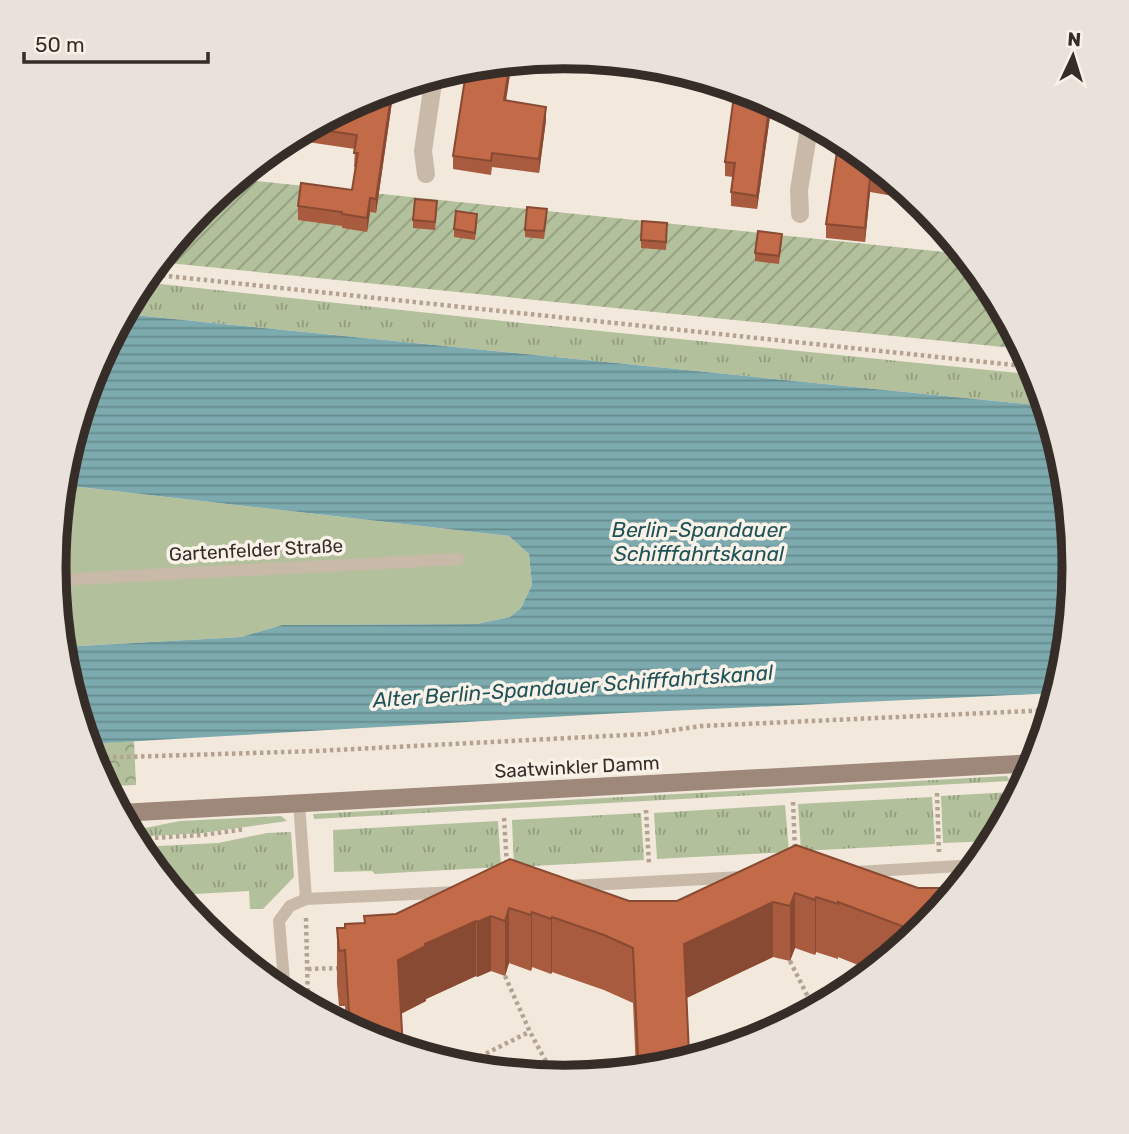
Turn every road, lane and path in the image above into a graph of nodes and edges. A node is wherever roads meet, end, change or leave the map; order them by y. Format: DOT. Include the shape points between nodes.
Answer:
graph roads {
  1 [pos="433,87"];
  2 [pos="808,133"];
  3 [pos="426,174"];
  4 [pos="800,215"];
  5 [pos="161,275"];
  6 [pos="1020,366"];
  7 [pos="458,559"];
  8 [pos="67,578"];
  9 [pos="1041,710"];
  10 [pos="104,758"];
  11 [pos="1022,763"];
  12 [pos="793,802"];
  13 [pos="299,803"];
  14 [pos="131,812"];
  15 [pos="504,818"];
  16 [pos="795,861"];
  17 [pos="963,866"];
  18 [pos="848,872"];
  19 [pos="508,877"];
  20 [pos="756,877"];
  21 [pos="560,886"];
  22 [pos="468,891"];
  23 [pos="306,899"];
  24 [pos="790,961"];
  25 [pos="347,967"];
  26 [pos="308,969"];
  27 [pos="505,976"];
  28 [pos="284,978"];
  29 [pos="309,994"];
  30 [pos="810,1000"];
  31 [pos="530,1032"];
  32 [pos="479,1057"];
  33 [pos="548,1064"];
  1 -- 3 [label="street" via="423,151"];
  2 -- 4 [label="street"];
  5 -- 6 [label="path"];
  7 -- 8 [label="lane, Gartenfelder Straße"];
  9 -- 10 [label="path" via="316,751"];
  11 -- 13 [label="main road, Saatwinkler Damm"];
  12 -- 16 [label="path"];
  13 -- 14 [label="main road, Saatwinkler Damm"];
  13 -- 23 [label="lane"];
  15 -- 19 [label="path"];
  17 -- 18 [label="lane"];
  20 -- 21 [label="lane"];
  22 -- 23 [label="lane"];
  23 -- 26 [label="path"];
  23 -- 28 [label="lane" via="290,906 279,921"];
  24 -- 30 [label="path"];
  25 -- 26 [label="path"];
  26 -- 29 [label="path"];
  27 -- 31 [label="path"];
  31 -- 32 [label="path"];
  31 -- 33 [label="path"];
}
